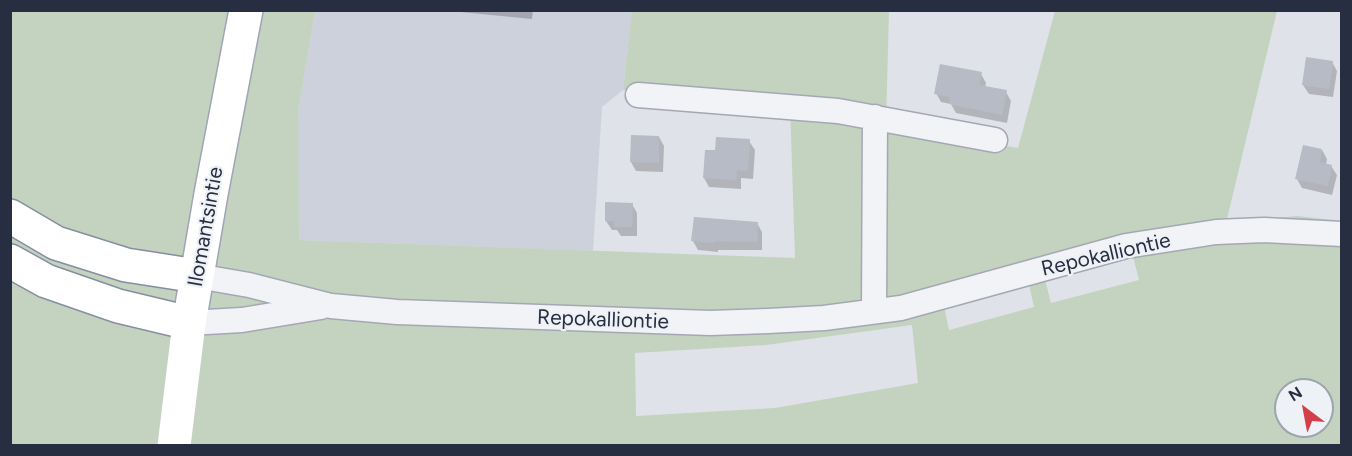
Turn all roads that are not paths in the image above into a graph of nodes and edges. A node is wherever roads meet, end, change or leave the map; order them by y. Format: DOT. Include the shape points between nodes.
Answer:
graph roads {
  1 [pos="246,10"];
  2 [pos="638,95"];
  3 [pos="875,117"];
  4 [pos="995,140"];
  5 [pos="10,216"];
  6 [pos="1341,234"];
  7 [pos="10,261"];
  8 [pos="197,276"];
  9 [pos="331,306"];
  10 [pos="874,310"];
  11 [pos="189,323"];
  12 [pos="174,446"];
  1 -- 8 [label="main road, Ilomantsintie"];
  2 -- 3 [label="street"];
  3 -- 4 [label="street"];
  3 -- 10 [label="street"];
  5 -- 8 [label="main road" via="56,243 126,265"];
  6 -- 10 [label="street, Repokalliontie" via="1216,232 1138,244 901,308"];
  7 -- 11 [label="main road" via="46,281 118,306"];
  8 -- 9 [label="street, Repokalliontie"];
  8 -- 11 [label="main road, Ilomantsintie"];
  9 -- 10 [label="street, Repokalliontie" via="397,312 710,323 824,318"];
  9 -- 11 [label="street, Repokalliontie" via="242,320"];
  11 -- 12 [label="main road, Ilomantsintie"];
}
